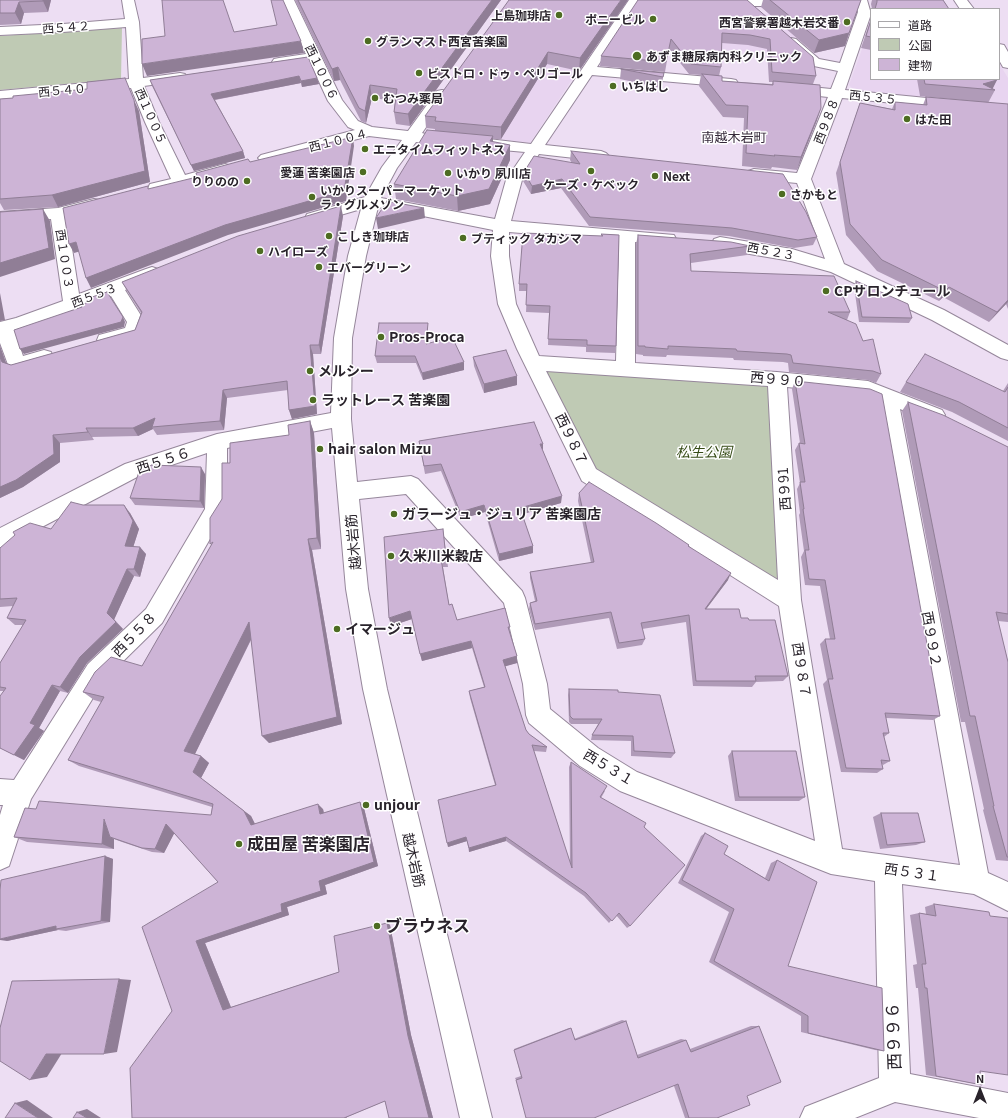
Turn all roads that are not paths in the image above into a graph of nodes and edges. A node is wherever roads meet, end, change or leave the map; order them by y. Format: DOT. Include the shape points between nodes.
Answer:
graph roads {
  1 [pos="128,0"];
  2 [pos="288,0"];
  3 [pos="636,0"];
  4 [pos="644,0"];
  5 [pos="861,0"];
  6 [pos="867,0"];
  7 [pos="960,0"];
  8 [pos="745,1"];
  9 [pos="807,1"];
  10 [pos="846,1"];
  11 [pos="707,2"];
  12 [pos="966,8"];
  13 [pos="763,17"];
  14 [pos="132,22"];
  15 [pos="0,31"];
  16 [pos="780,32"];
  17 [pos="1000,50"];
  18 [pos="314,57"];
  19 [pos="268,64"];
  20 [pos="1008,64"];
  21 [pos="845,68"];
  22 [pos="588,70"];
  23 [pos="190,75"];
  24 [pos="452,81"];
  25 [pos="136,83"];
  26 [pos="744,84"];
  27 [pos="775,87"];
  28 [pos="837,93"];
  29 [pos="0,95"];
  30 [pos="1008,110"];
  31 [pos="369,131"];
  32 [pos="411,137"];
  33 [pos="442,140"];
  34 [pos="465,142"];
  35 [pos="534,148"];
  36 [pos="613,158"];
  37 [pos="740,172"];
  38 [pos="803,179"];
  39 [pos="180,181"];
  40 [pos="142,191"];
  41 [pos="112,199"];
  42 [pos="371,201"];
  43 [pos="58,214"];
  44 [pos="0,216"];
  45 [pos="296,223"];
  46 [pos="501,226"];
  47 [pos="627,236"];
  48 [pos="682,240"];
  49 [pos="706,242"];
  50 [pos="164,268"];
  51 [pos="837,268"];
  52 [pos="114,288"];
  53 [pos="72,304"];
  54 [pos="2,329"];
  55 [pos="90,344"];
  56 [pos="61,352"];
  57 [pos="1008,353"];
  58 [pos="535,363"];
  59 [pos="625,369"];
  60 [pos="777,379"];
  61 [pos="888,396"];
  62 [pos="341,419"];
  63 [pos="951,422"];
  64 [pos="218,442"];
  65 [pos="349,492"];
  66 [pos="1,537"];
  67 [pos="790,600"];
  68 [pos="10,792"];
  69 [pos="0,858"];
  70 [pos="831,862"];
  71 [pos="888,869"];
  72 [pos="976,881"];
  73 [pos="1008,897"];
  74 [pos="894,1088"];
  75 [pos="1008,1108"];
  76 [pos="476,1118"];
  77 [pos="816,1118"];
  1 -- 14 [label="street, 西１００５"];
  2 -- 18 [label="street, 西１００６"];
  3 -- 4 [label="street"];
  3 -- 22 [label="street, 西９８７"];
  5 -- 6 [label="street"];
  5 -- 10 [label="street"];
  5 -- 21 [label="street, 西５３５" via="865,12"];
  7 -- 12 [label="street"];
  8 -- 9 [label="street"];
  8 -- 11 [label="street"];
  8 -- 13 [label="street"];
  14 -- 15 [label="street, 西５４２"];
  14 -- 25 [label="street, 西１００５"];
  16 -- 21 [label="street" via="814,62"];
  17 -- 20 [label="street"];
  18 -- 19 [label="street"];
  18 -- 31 [label="street, 西１００６" via="335,101 353,124"];
  21 -- 28 [label="street, 西５３５"];
  22 -- 26 [label="street"];
  22 -- 35 [label="street, 西９８７"];
  23 -- 25 [label="street, 西５４０"];
  24 -- 32 [label="street, 越木岩筋"];
  25 -- 29 [label="street, 西５４０"];
  25 -- 39 [label="street, 西１００５"];
  27 -- 28 [label="street, 西９８８"];
  28 -- 30 [label="street, 西５３５"];
  28 -- 38 [label="street, 西９８８"];
  31 -- 32 [label="street, 西１００４"];
  31 -- 39 [label="street, 西１００４"];
  32 -- 33 [label="street, 西１００４"];
  32 -- 42 [label="street, 越木岩筋"];
  34 -- 35 [label="street"];
  35 -- 36 [label="street"];
  35 -- 46 [label="street, 西９８７" via="514,180"];
  37 -- 38 [label="street"];
  38 -- 51 [label="street"];
  39 -- 40 [label="street, 西１００４"];
  41 -- 43 [label="street"];
  42 -- 45 [label="street"];
  42 -- 46 [label="street"];
  42 -- 62 [label="street, 越木岩筋" via="356,256 343,338"];
  43 -- 44 [label="street"];
  43 -- 53 [label="street, 西１００３"];
  46 -- 47 [label="street"];
  46 -- 58 [label="street, 西９８７" via="500,256 507,304 526,349"];
  47 -- 48 [label="street"];
  47 -- 59 [label="street"];
  49 -- 51 [label="street, 西５２３" via="792,255"];
  50 -- 52 [label="street, 西５５３"];
  51 -- 57 [label="street, 西５２３" via="938,315"];
  52 -- 53 [label="street, 西５５３"];
  52 -- 55 [label="street" via="136,322 133,332"];
  53 -- 54 [label="street, 西５５３"];
  54 -- 56 [label="street" via="17,365"];
  58 -- 59 [label="street, 西９９０"];
  58 -- 67 [label="street, 西９８７" via="589,475"];
  59 -- 60 [label="street, 西９９０"];
  60 -- 61 [label="street, 西９９０" via="868,388"];
  60 -- 67 [label="street, 西９91"];
  61 -- 63 [label="street, 西９９０"];
  61 -- 72 [label="street, 西９９２"];
  62 -- 64 [label="street, 西５５６"];
  62 -- 65 [label="street, 越木岩筋"];
  64 -- 66 [label="street, 西５５６" via="132,470"];
  64 -- 68 [label="street, 西５５８" via="216,510 154,616 96,672"];
  65 -- 70 [label="street, 西５３１" via="411,485 514,598 534,684 538,715 589,758 629,782"];
  65 -- 76 [label="street, 越木岩筋" via="358,589 375,689"];
  67 -- 70 [label="street, 西９８７"];
  68 -- 69 [label="street, 西５５８"];
  70 -- 71 [label="street, 西５３１"];
  71 -- 72 [label="street, 西５３１"];
  71 -- 74 [label="street, 西９９６"];
  72 -- 73 [label="street, 西５３１"];
  74 -- 75 [label="street, 西９９６"];
  74 -- 77 [label="street"];
}
